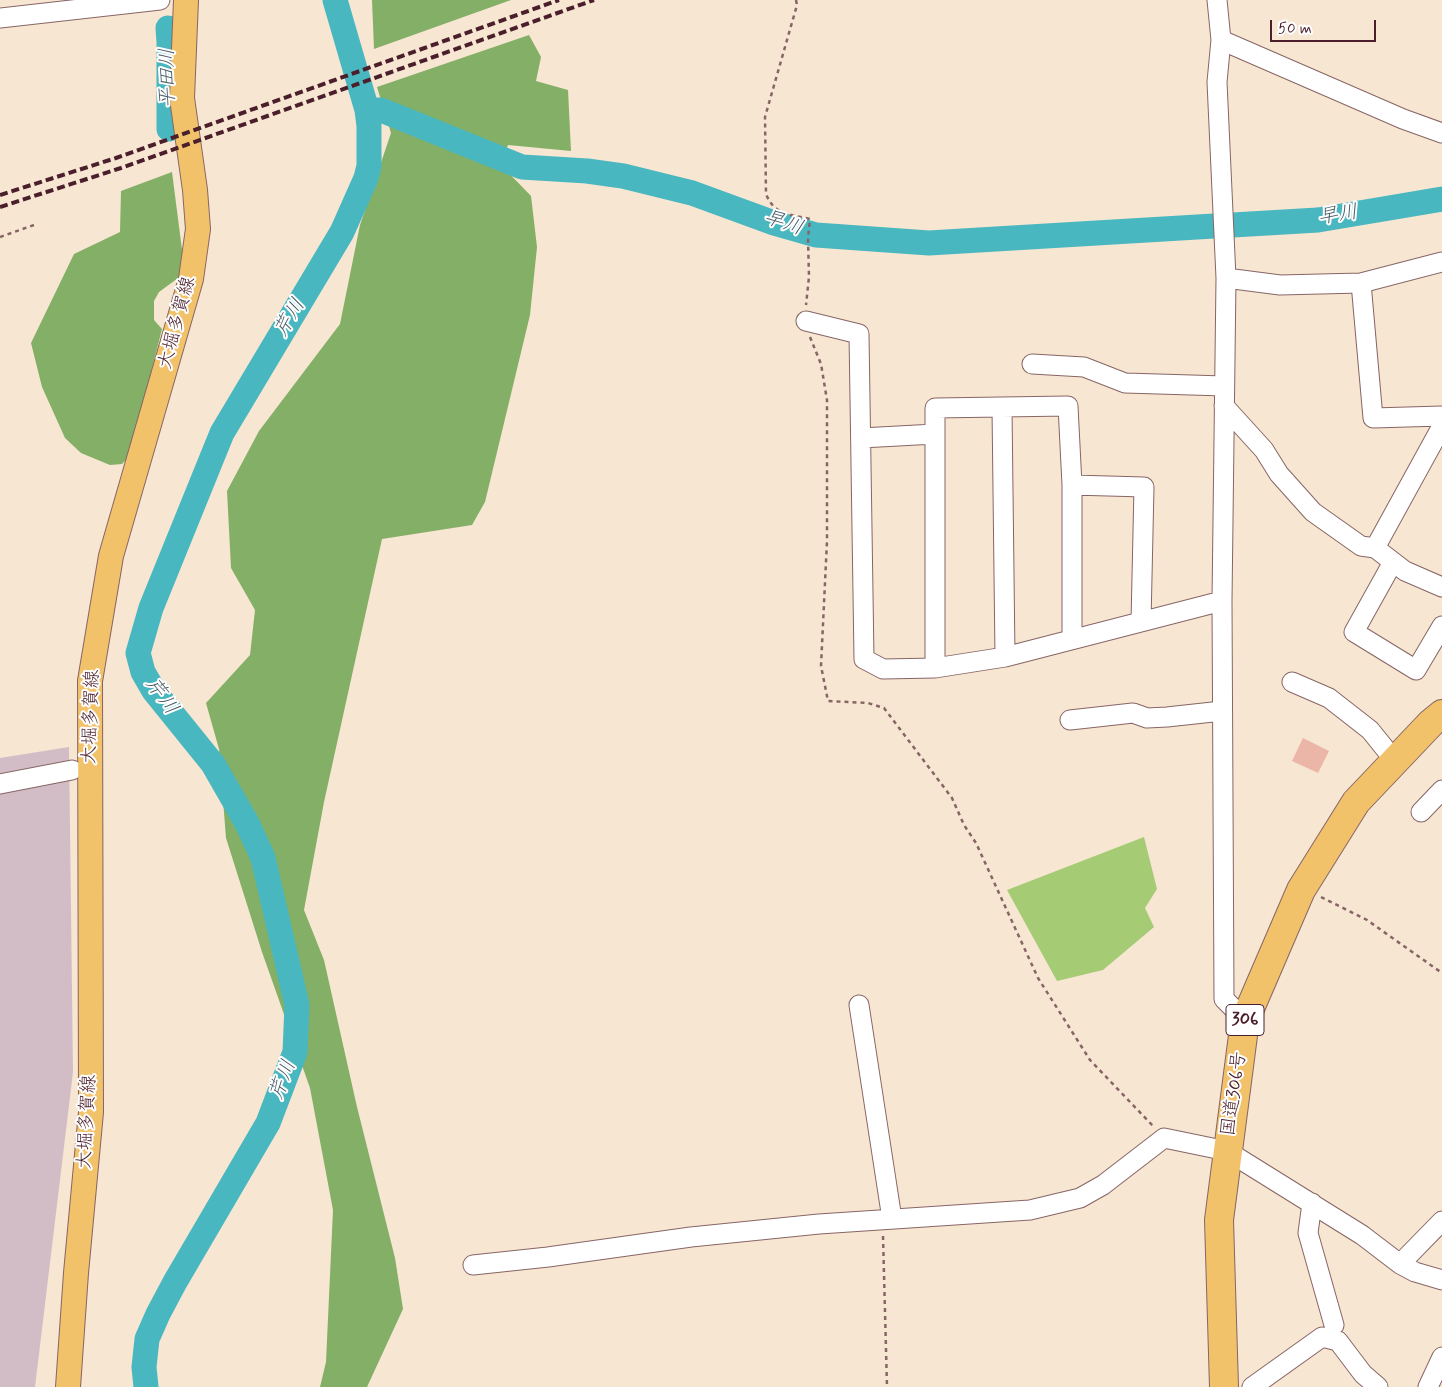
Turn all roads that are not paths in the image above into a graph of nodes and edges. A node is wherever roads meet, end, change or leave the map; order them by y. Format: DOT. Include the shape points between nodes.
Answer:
graph roads {
  1 [pos="160,0"];
  2 [pos="186,0"];
  3 [pos="1217,0"];
  4 [pos="0,18"];
  5 [pos="1221,40"];
  6 [pos="1442,133"];
  7 [pos="1442,262"];
  8 [pos="1226,278"];
  9 [pos="1361,283"];
  10 [pos="806,320"];
  11 [pos="1032,364"];
  12 [pos="1224,386"];
  13 [pos="1224,406"];
  14 [pos="1002,408"];
  15 [pos="1442,416"];
  16 [pos="1442,426"];
  17 [pos="935,434"];
  18 [pos="861,438"];
  19 [pos="1072,485"];
  20 [pos="1375,548"];
  21 [pos="1393,562"];
  22 [pos="1442,587"];
  23 [pos="1222,601"];
  24 [pos="1141,622"];
  25 [pos="1442,626"];
  26 [pos="1072,639"];
  27 [pos="1005,657"];
  28 [pos="935,668"];
  29 [pos="1292,682"];
  30 [pos="1222,711"];
  31 [pos="1442,714"];
  32 [pos="1070,720"];
  33 [pos="1395,761"];
  34 [pos="72,770"];
  35 [pos="0,784"];
  36 [pos="1442,790"];
  37 [pos="1421,812"];
  38 [pos="859,1005"];
  39 [pos="1245,1020"];
  40 [pos="1227,1151"];
  41 [pos="1312,1203"];
  42 [pos="887,1220"];
  43 [pos="1442,1221"];
  44 [pos="1400,1264"];
  45 [pos="473,1265"];
  46 [pos="1442,1280"];
  47 [pos="1334,1325"];
  48 [pos="1442,1357"];
  49 [pos="68,1387"];
  50 [pos="1224,1387"];
  51 [pos="1252,1387"];
  52 [pos="1378,1387"];
  53 [pos="1428,1387"];
  1 -- 4 [label="street"];
  2 -- 49 [label="main road, 大堀多賀線" via="182,98 198,230 191,279 112,556 90,681 91,1112"];
  3 -- 5 [label="street"];
  5 -- 6 [label="street"];
  5 -- 8 [label="street" via="1217,82"];
  7 -- 9 [label="street"];
  8 -- 9 [label="street" via="1280,285"];
  8 -- 12 [label="street"];
  9 -- 15 [label="street" via="1373,418"];
  10 -- 18 [label="street" via="859,334"];
  11 -- 12 [label="street" via="1084,367 1125,383"];
  12 -- 13 [label="street"];
  13 -- 20 [label="street" via="1313,512 1361,546"];
  13 -- 23 [label="street"];
  14 -- 17 [label="street" via="935,408"];
  14 -- 19 [label="street" via="1068,406"];
  14 -- 27 [label="street"];
  16 -- 20 [label="street"];
  17 -- 18 [label="street"];
  17 -- 28 [label="street"];
  18 -- 28 [label="street" via="864,659 883,669"];
  19 -- 24 [label="street" via="1144,487"];
  19 -- 26 [label="street"];
  20 -- 21 [label="street"];
  21 -- 22 [label="street" via="1405,571"];
  21 -- 25 [label="street" via="1354,632 1416,670"];
  23 -- 24 [label="street"];
  23 -- 30 [label="street"];
  24 -- 26 [label="street"];
  26 -- 27 [label="street"];
  27 -- 28 [label="street"];
  29 -- 33 [label="street" via="1329,698 1370,730"];
  30 -- 32 [label="street" via="1146,718 1133,713"];
  30 -- 39 [label="street" via="1224,999"];
  31 -- 33 [label="highway, 国道306号 / 306"];
  33 -- 39 [label="highway, 国道306号 / 306" via="1356,802 1301,890"];
  34 -- 35 [label="street"];
  36 -- 37 [label="street"];
  38 -- 42 [label="street"];
  39 -- 40 [label="highway, 国道306号 / 306"];
  40 -- 41 [label="street"];
  40 -- 42 [label="street" via="1164,1138 1103,1185 1080,1198 1030,1210"];
  40 -- 50 [label="highway, 国道306号 / 306" via="1219,1220"];
  41 -- 44 [label="street"];
  41 -- 47 [label="street" via="1308,1233"];
  42 -- 45 [label="street" via="691,1237"];
  43 -- 44 [label="street"];
  44 -- 46 [label="street"];
  48 -- 53 [label="street"];
  51 -- 52 [label="street" via="1322,1337 1338,1341 1363,1374"];
}
